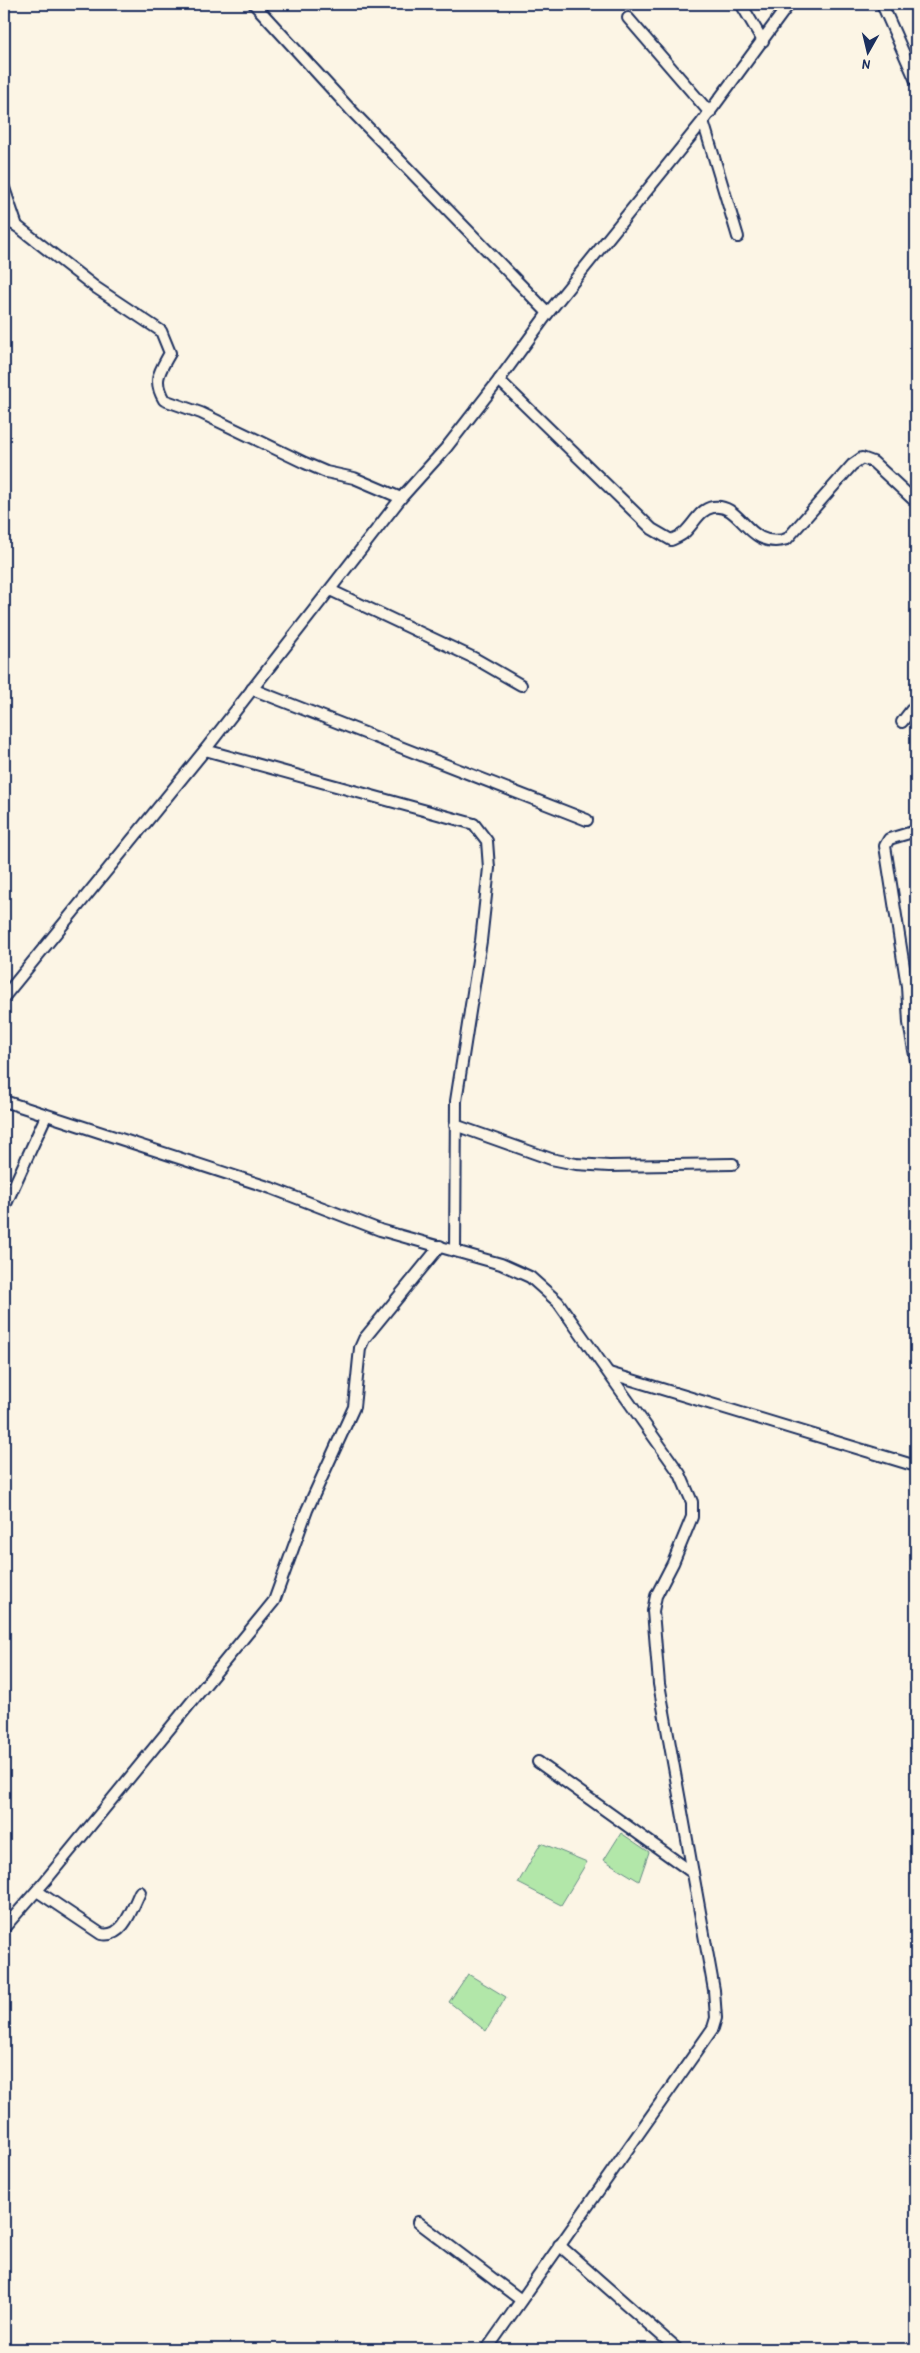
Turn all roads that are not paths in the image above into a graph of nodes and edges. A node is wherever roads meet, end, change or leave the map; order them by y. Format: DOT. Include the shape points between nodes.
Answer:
graph roads {
  1 [pos="254,4"];
  2 [pos="741,4"];
  3 [pos="789,4"];
  4 [pos="882,4"];
  5 [pos="628,18"];
  6 [pos="763,41"];
  7 [pos="916,81"];
  8 [pos="706,117"];
  9 [pos="4,188"];
  10 [pos="4,218"];
  11 [pos="17,226"];
  12 [pos="738,237"];
  13 [pos="548,313"];
  14 [pos="499,380"];
  15 [pos="401,498"];
  16 [pos="916,502"];
  17 [pos="330,590"];
  18 [pos="520,685"];
  19 [pos="252,689"];
  20 [pos="916,704"];
  21 [pos="902,722"];
  22 [pos="204,750"];
  23 [pos="587,820"];
  24 [pos="916,831"];
  25 [pos="4,997"];
  26 [pos="916,1061"];
  27 [pos="4,1101"];
  28 [pos="46,1116"];
  29 [pos="455,1125"];
  30 [pos="733,1164"];
  31 [pos="4,1208"];
  32 [pos="440,1246"];
  33 [pos="455,1250"];
  34 [pos="609,1373"];
  35 [pos="916,1466"];
  36 [pos="538,1762"];
  37 [pos="692,1873"];
  38 [pos="37,1890"];
  39 [pos="140,1892"];
  40 [pos="4,1928"];
  41 [pos="418,2222"];
  42 [pos="559,2245"];
  43 [pos="521,2300"];
  44 [pos="487,2349"];
  45 [pos="677,2349"];
  1 -- 13 [label="street" via="350,109"];
  2 -- 6 [label="street"];
  3 -- 6 [label="street"];
  4 -- 7 [label="street"];
  5 -- 8 [label="street"];
  6 -- 8 [label="street"];
  8 -- 12 [label="street"];
  8 -- 13 [label="street"];
  9 -- 11 [label="street"];
  10 -- 11 [label="street"];
  11 -- 15 [label="street" via="95,287 162,331 170,353 158,376 158,390 164,400 218,421 304,463 354,478"];
  13 -- 14 [label="street"];
  14 -- 15 [label="street" via="446,448"];
  14 -- 16 [label="street" via="652,529 671,540 684,534 701,514 713,507 728,508 761,538 774,543 786,539 852,465 862,458 873,462"];
  15 -- 17 [label="street"];
  17 -- 18 [label="street" via="474,658"];
  17 -- 19 [label="street"];
  19 -- 22 [label="street"];
  19 -- 23 [label="street"];
  20 -- 21 [label="street"];
  22 -- 25 [label="street"];
  22 -- 29 [label="street" via="465,822 480,829 487,841 489,868"];
  24 -- 26 [label="street" via="889,839 885,846"];
  27 -- 28 [label="street"];
  28 -- 31 [label="street"];
  28 -- 32 [label="street" via="271,1188 380,1230"];
  29 -- 30 [label="street" via="551,1159 576,1164"];
  29 -- 33 [label="street"];
  32 -- 33 [label="street"];
  32 -- 38 [label="street" via="364,1339 360,1348 354,1407 306,1510 274,1601"];
  33 -- 34 [label="street" via="501,1264 545,1288"];
  34 -- 35 [label="street"];
  34 -- 37 [label="street" via="680,1474 692,1502 689,1526 656,1596 653,1611 659,1684"];
  36 -- 37 [label="street"];
  37 -- 42 [label="street" via="714,1990 716,2018"];
  38 -- 39 [label="street" via="108,1936 115,1934 124,1922"];
  38 -- 40 [label="street"];
  41 -- 43 [label="street"];
  42 -- 43 [label="street"];
  42 -- 45 [label="street"];
  43 -- 44 [label="street"];
}
